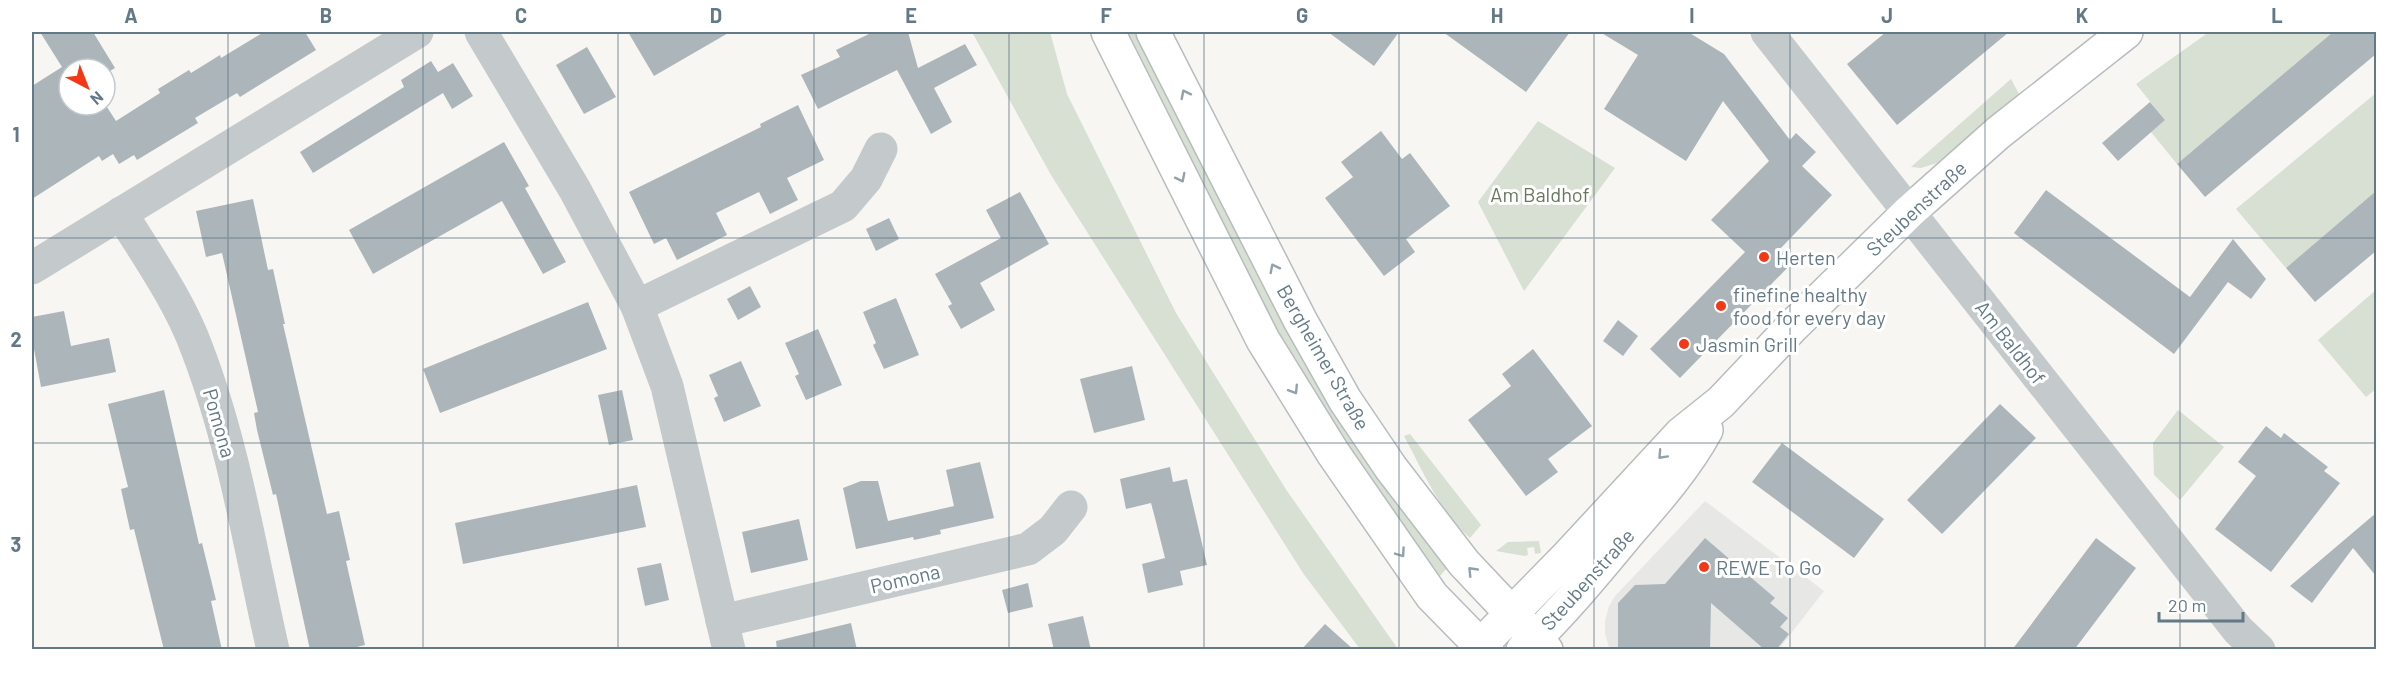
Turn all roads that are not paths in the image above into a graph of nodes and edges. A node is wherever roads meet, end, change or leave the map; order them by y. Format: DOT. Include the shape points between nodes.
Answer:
graph roads {
  1 [pos="417,32"];
  2 [pos="481,32"];
  3 [pos="1108,32"];
  4 [pos="1153,32"];
  5 [pos="1767,32"];
  6 [pos="2127,32"];
  7 [pos="881,149"];
  8 [pos="1909,212"];
  9 [pos="121,213"];
  10 [pos="32,268"];
  11 [pos="638,306"];
  12 [pos="1721,402"];
  13 [pos="1071,507"];
  14 [pos="1512,613"];
  15 [pos="726,635"];
  16 [pos="1535,646"];
  17 [pos="1481,648"];
  18 [pos="273,650"];
  19 [pos="2259,650"];
  1 -- 9 [label="street"];
  2 -- 11 [label="street, Pomona" via="575,190"];
  3 -- 17 [label="main road, Bergheimer Straße, one-way" via="1269,350 1333,453 1432,596"];
  14 -- 4 [label="main road, Bergheimer Straße, one-way" via="1464,563 1345,400"];
  5 -- 8 [label="street, Am Baldhof"];
  6 -- 8 [label="main road, Steubenstraße" via="1998,133"];
  7 -- 11 [label="street" via="866,179 843,206"];
  8 -- 12 [label="main road, Steubenstraße"];
  8 -- 19 [label="street, Am Baldhof" via="2238,630"];
  9 -- 10 [label="street"];
  9 -- 18 [label="street, Pomona" via="169,290 197,347 223,426"];
  11 -- 15 [label="street, Pomona" via="667,386"];
  12 -- 14 [label="main road, Steubenstraße, one-way" via="1682,434"];
  12 -- 16 [label="main road, Steubenstraße" via="1696,448 1661,494"];
  13 -- 15 [label="street, Pomona" via="1053,530 1028,549"];
  14 -- 16 [label="main road, Bergheimer Straße"];
  14 -- 17 [label="main road, Steubenstraße"];
}
